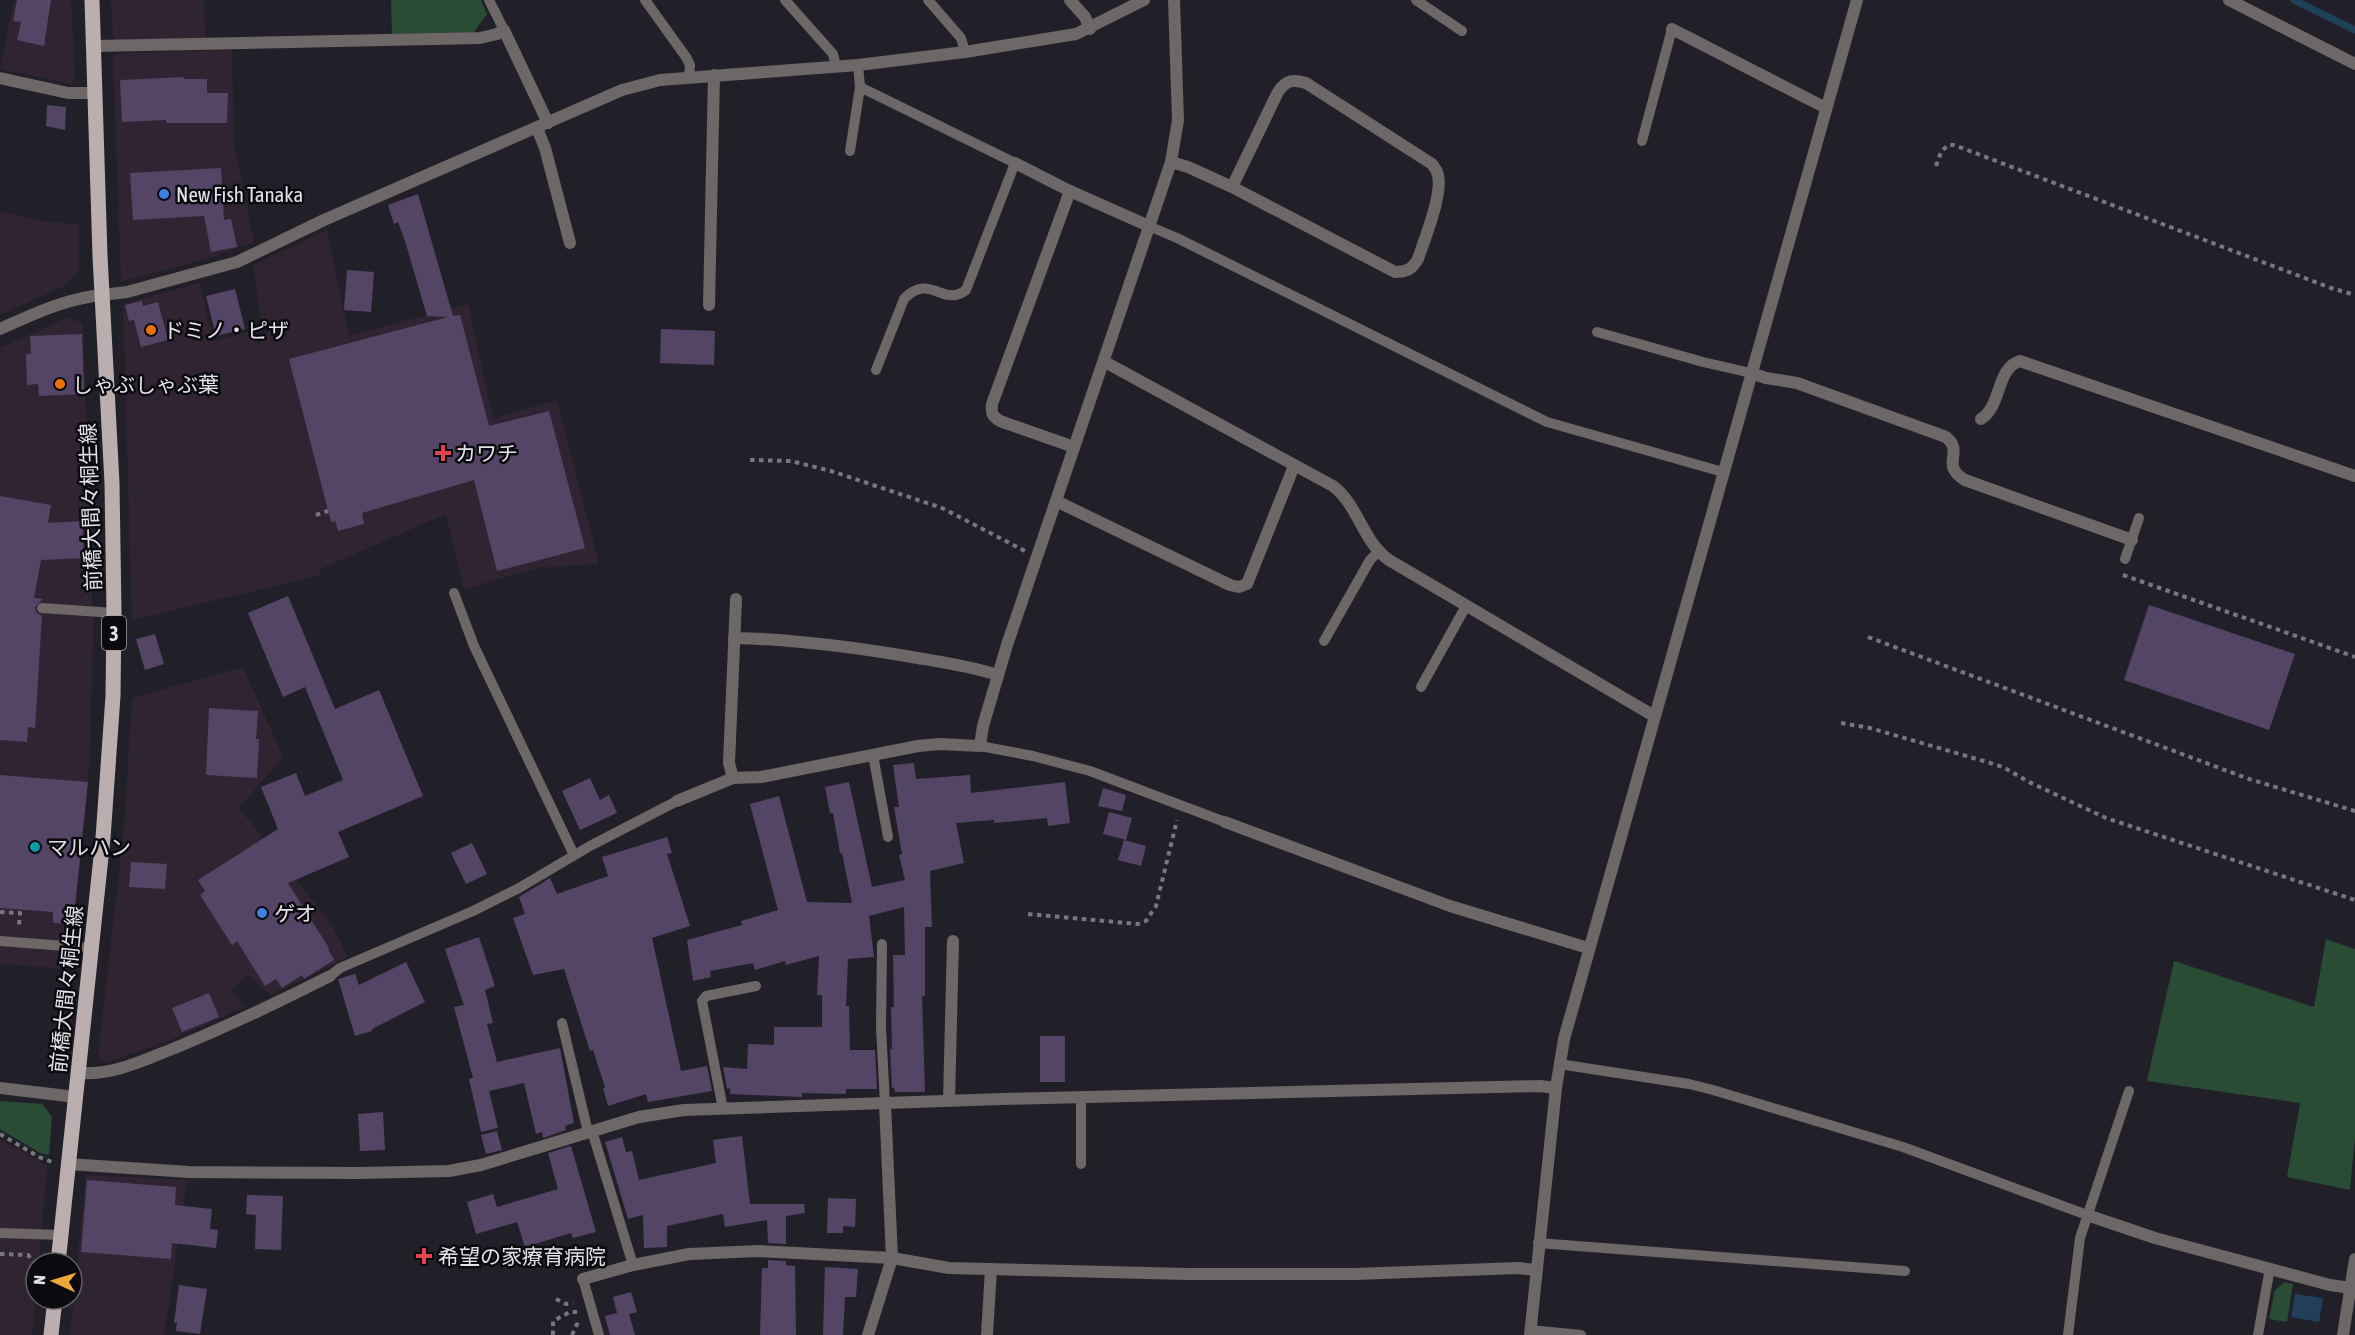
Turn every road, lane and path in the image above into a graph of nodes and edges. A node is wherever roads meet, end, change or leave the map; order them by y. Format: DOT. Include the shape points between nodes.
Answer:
graph roads {
  1 [pos="92,0"];
  2 [pos="489,0"];
  3 [pos="645,0"];
  4 [pos="786,0"];
  5 [pos="928,0"];
  6 [pos="1070,0"];
  7 [pos="1144,0"];
  8 [pos="1174,0"];
  9 [pos="1416,0"];
  10 [pos="1857,0"];
  11 [pos="2229,0"];
  12 [pos="1090,29"];
  13 [pos="1672,29"];
  14 [pos="504,30"];
  15 [pos="1462,31"];
  16 [pos="94,46"];
  17 [pos="965,52"];
  18 [pos="2355,64"];
  19 [pos="858,65"];
  20 [pos="836,66"];
  21 [pos="714,75"];
  22 [pos="689,77"];
  23 [pos="0,78"];
  24 [pos="861,87"];
  25 [pos="95,93"];
  26 [pos="1826,108"];
  27 [pos="543,125"];
  28 [pos="1642,141"];
  29 [pos="850,151"];
  30 [pos="1172,162"];
  31 [pos="1015,163"];
  32 [pos="1936,166"];
  33 [pos="1232,187"];
  34 [pos="1070,191"];
  35 [pos="1151,228"];
  36 [pos="570,243"];
  37 [pos="102,295"];
  38 [pos="2355,295"];
  39 [pos="709,305"];
  40 [pos="0,329"];
  41 [pos="1597,332"];
  42 [pos="1105,362"];
  43 [pos="876,370"];
  44 [pos="1751,373"];
  45 [pos="1981,419"];
  46 [pos="1074,447"];
  47 [pos="750,460"];
  48 [pos="1294,466"];
  49 [pos="1723,472"];
  50 [pos="2355,476"];
  51 [pos="1056,501"];
  52 [pos="328,511"];
  53 [pos="316,515"];
  54 [pos="2139,518"];
  55 [pos="2132,540"];
  56 [pos="1378,552"];
  57 [pos="1036,556"];
  58 [pos="2125,559"];
  59 [pos="454,593"];
  60 [pos="736,599"];
  61 [pos="1466,606"];
  62 [pos="42,608"];
  63 [pos="114,613"];
  64 [pos="1868,637"];
  65 [pos="734,638"];
  66 [pos="1324,641"];
  67 [pos="2355,657"];
  68 [pos="998,675"];
  69 [pos="1421,687"];
  70 [pos="1654,716"];
  71 [pos="1841,723"];
  72 [pos="980,746"];
  73 [pos="873,755"];
  74 [pos="733,778"];
  75 [pos="677,801"];
  76 [pos="1181,805"];
  77 [pos="2355,811"];
  78 [pos="1225,822"];
  79 [pos="888,837"];
  80 [pos="574,855"];
  81 [pos="2355,900"];
  82 [pos="0,912"];
  83 [pos="1028,914"];
  84 [pos="29,926"];
  85 [pos="0,941"];
  86 [pos="953,941"];
  87 [pos="882,944"];
  88 [pos="91,948"];
  89 [pos="1588,948"];
  90 [pos="330,976"];
  91 [pos="756,986"];
  92 [pos="562,1023"];
  93 [pos="1559,1064"];
  94 [pos="78,1073"];
  95 [pos="0,1088"];
  96 [pos="1556,1088"];
  97 [pos="2129,1091"];
  98 [pos="76,1097"];
  99 [pos="1081,1099"];
  100 [pos="949,1100"];
  101 [pos="885,1104"];
  102 [pos="723,1109"];
  103 [pos="590,1131"];
  104 [pos="0,1134"];
  105 [pos="68,1164"];
  106 [pos="1081,1164"];
  107 [pos="2087,1215"];
  108 [pos="0,1233"];
  109 [pos="61,1235"];
  110 [pos="1538,1242"];
  111 [pos="59,1251"];
  112 [pos="0,1254"];
  113 [pos="24,1255"];
  114 [pos="892,1258"];
  115 [pos="2355,1259"];
  116 [pos="633,1265"];
  117 [pos="2270,1268"];
  118 [pos="991,1269"];
  119 [pos="1536,1270"];
  120 [pos="1905,1271"];
  121 [pos="584,1280"];
  122 [pos="2351,1288"];
  123 [pos="54,1311"];
  124 [pos="1530,1332"];
  125 [pos="51,1335"];
  126 [pos="553,1335"];
  127 [pos="572,1335"];
  128 [pos="599,1335"];
  129 [pos="868,1335"];
  130 [pos="987,1335"];
  131 [pos="1581,1335"];
  132 [pos="2068,1335"];
  133 [pos="2258,1335"];
  134 [pos="2343,1335"];
  1 -- 16 [label="main road, 前橋大間々桐生線 / 3"];
  2 -- 14 [label="lane"];
  3 -- 22 [label="lane" via="686,57"];
  4 -- 20 [label="lane" via="833,54"];
  5 -- 17 [label="lane" via="961,38"];
  6 -- 12 [label="street"];
  7 -- 12 [label="street"];
  8 -- 30 [label="street" via="1178,120"];
  9 -- 15 [label="lane"];
  10 -- 26 [label="street"];
  11 -- 18 [label="street"];
  12 -- 17 [label="street"];
  13 -- 26 [label="street"];
  13 -- 28 [label="lane"];
  14 -- 16 [label="street" via="480,38"];
  14 -- 27 [label="street"];
  16 -- 25 [label="main road, 前橋大間々桐生線 / 3"];
  17 -- 19 [label="street"];
  19 -- 20 [label="street"];
  19 -- 24 [label="lane"];
  20 -- 21 [label="street"];
  21 -- 22 [label="street"];
  21 -- 39 [label="street"];
  22 -- 27 [label="street" via="635,86"];
  23 -- 25 [label="street" via="68,93"];
  24 -- 29 [label="lane"];
  24 -- 31 [label="lane"];
  25 -- 37 [label="main road, 前橋大間々桐生線 / 3"];
  26 -- 44 [label="street"];
  27 -- 36 [label="street" via="545,148"];
  27 -- 37 [label="street" via="324,219 237,262 127,292"];
  30 -- 33 [label="street"];
  30 -- 35 [label="street"];
  31 -- 34 [label="street"];
  31 -- 43 [label="lane" via="966,290 951,296 920,287 911,291 904,299"];
  32 -- 38 [label="path" via="1941,152 1954,145"];
  33 -- 33 [label="street" via="1395,272 1405,272 1418,259 1439,182 1432,164 1306,83 1289,80 1278,92"];
  34 -- 35 [label="street"];
  34 -- 46 [label="street" via="992,412 1000,421"];
  35 -- 42 [label="street"];
  35 -- 49 [label="lane" via="1547,422"];
  37 -- 40 [label="street" via="57,303"];
  37 -- 63 [label="main road, 前橋大間々桐生線 / 3"];
  41 -- 44 [label="lane"];
  42 -- 46 [label="street"];
  42 -- 48 [label="street"];
  44 -- 49 [label="street"];
  44 -- 55 [label="street" via="1797,383 1946,437 1952,441 1954,474"];
  45 -- 50 [label="street" via="1992,408 2008,368 2020,361"];
  46 -- 51 [label="street"];
  47 -- 57 [label="path" via="791,461 920,500"];
  48 -- 51 [label="street" via="1247,584 1239,587"];
  48 -- 56 [label="street" via="1343,494"];
  49 -- 70 [label="street"];
  51 -- 57 [label="street"];
  52 -- 53 [label="path"];
  54 -- 55 [label="lane"];
  55 -- 58 [label="lane"];
  56 -- 61 [label="street"];
  56 -- 66 [label="lane"];
  57 -- 68 [label="street"];
  58 -- 67 [label="path" via="2123,575"];
  59 -- 80 [label="lane" via="474,646"];
  60 -- 65 [label="street"];
  61 -- 69 [label="lane"];
  61 -- 70 [label="street"];
  62 -- 63 [label="lane"];
  63 -- 88 [label="main road, 前橋大間々桐生線 / 3" via="109,769"];
  64 -- 77 [label="path" via="2249,779"];
  65 -- 68 [label="street" via="841,646"];
  65 -- 74 [label="street" via="729,763"];
  68 -- 72 [label="street"];
  70 -- 89 [label="street"];
  71 -- 81 [label="path" via="1995,765 2106,818"];
  72 -- 73 [label="street" via="940,744"];
  72 -- 76 [label="lane" via="1079,768"];
  73 -- 74 [label="street" via="761,777"];
  73 -- 79 [label="lane"];
  74 -- 75 [label="street"];
  75 -- 80 [label="lane"];
  76 -- 78 [label="lane"];
  76 -- 83 [label="path" via="1156,906 1146,921 1138,924"];
  78 -- 89 [label="street" via="1450,906"];
  80 -- 90 [label="lane" via="473,911 340,968"];
  82 -- 84 [label="path" via="20,913 19,925"];
  85 -- 88 [label="lane"];
  86 -- 100 [label="street"];
  87 -- 101 [label="lane"];
  88 -- 94 [label="main road, 前橋大間々桐生線 / 3"];
  89 -- 93 [label="street"];
  90 -- 94 [label="street" via="219,1030 129,1066 105,1073"];
  91 -- 102 [label="lane" via="702,1000"];
  92 -- 103 [label="lane"];
  93 -- 96 [label="street"];
  93 -- 107 [label="lane" via="1713,1090 1903,1147"];
  94 -- 98 [label="main road, 前橋大間々桐生線 / 3"];
  95 -- 98 [label="street"];
  96 -- 99 [label="street"];
  96 -- 110 [label="street"];
  97 -- 107 [label="lane"];
  98 -- 105 [label="main road, 前橋大間々桐生線 / 3"];
  99 -- 100 [label="street"];
  99 -- 106 [label="lane"];
  100 -- 101 [label="street"];
  101 -- 102 [label="street"];
  101 -- 114 [label="street"];
  102 -- 103 [label="street" via="655,1113"];
  103 -- 105 [label="street" via="449,1171 222,1173"];
  103 -- 116 [label="lane"];
  104 -- 105 [label="path" via="48,1162"];
  105 -- 109 [label="main road, 前橋大間々桐生線 / 3"];
  107 -- 117 [label="street" via="2155,1238"];
  107 -- 132 [label="lane" via="2080,1238"];
  108 -- 109 [label="lane"];
  109 -- 111 [label="main road, 前橋大間々桐生線 / 3"];
  110 -- 119 [label="street"];
  110 -- 120 [label="lane"];
  112 -- 113 [label="path"];
  114 -- 116 [label="street" via="759,1251 688,1254"];
  114 -- 118 [label="street" via="949,1268"];
  114 -- 129 [label="street"];
  115 -- 122 [label="street"];
  116 -- 121 [label="street"];
  117 -- 122 [label="street"];
  117 -- 133 [label="lane"];
  118 -- 119 [label="street" via="1304,1274"];
  118 -- 130 [label="street"];
  119 -- 124 [label="street"];
  121 -- 128 [label="lane"];
  122 -- 134 [label="street"];
  123 -- 125 [label="main road"];
  124 -- 131 [label="lane"];
  126 -- 127 [label="path" via="553,1321 576,1311 579,1317"];
}
